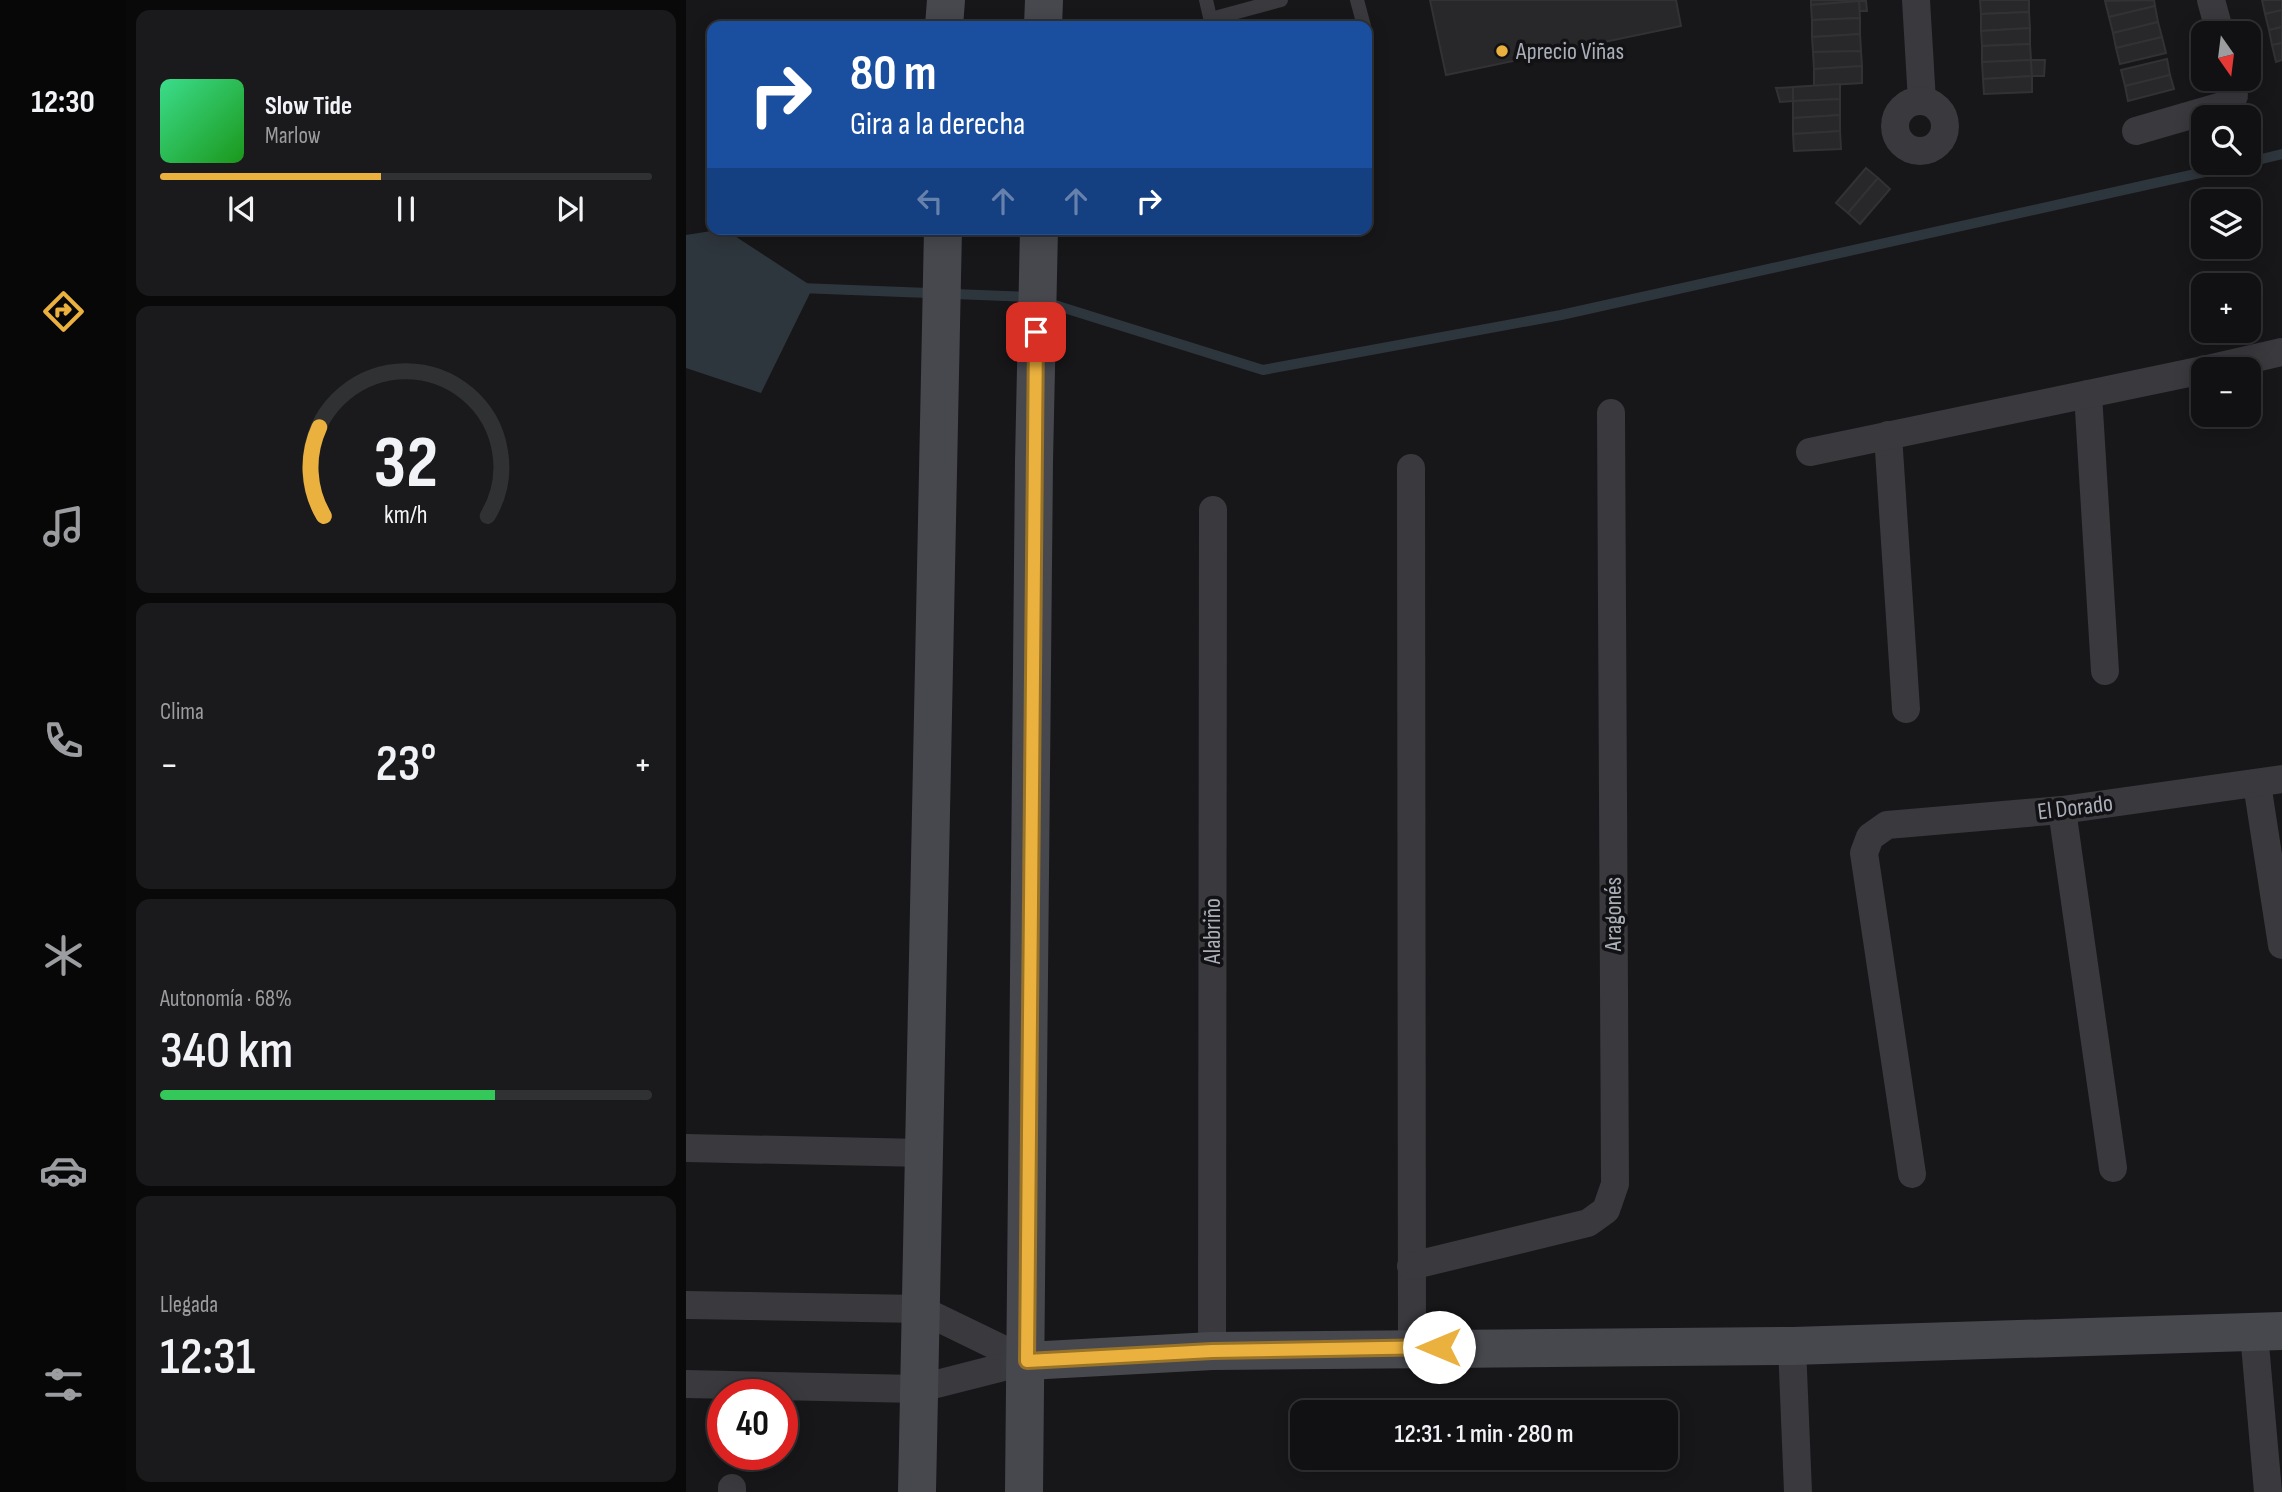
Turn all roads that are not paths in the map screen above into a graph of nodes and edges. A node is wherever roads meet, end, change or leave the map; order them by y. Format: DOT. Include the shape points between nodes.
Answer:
graph roads {
  1 [pos="946,0"];
  2 [pos="1044,0"];
  3 [pos="1206,0"];
  4 [pos="1281,0"];
  5 [pos="1357,0"];
  6 [pos="1916,0"];
  7 [pos="2211,0"];
  8 [pos="944,21"];
  9 [pos="1043,21"];
  10 [pos="1211,21"];
  11 [pos="1218,21"];
  12 [pos="1363,21"];
  13 [pos="2217,21"];
  14 [pos="2233,91"];
  15 [pos="1922,101"];
  16 [pos="2136,131"];
  17 [pos="943,235"];
  18 [pos="1039,235"];
  19 [pos="2282,352"];
  20 [pos="2261,357"];
  21 [pos="2191,373"];
  22 [pos="2088,394"];
  23 [pos="1611,413"];
  24 [pos="1888,435"];
  25 [pos="1810,452"];
  26 [pos="1411,468"];
  27 [pos="1213,510"];
  28 [pos="2105,671"];
  29 [pos="1906,709"];
  30 [pos="2270,781"];
  31 [pos="2062,810"];
  32 [pos="2282,945"];
  33 [pos="686,1148"];
  34 [pos="924,1153"];
  35 [pos="2113,1168"];
  36 [pos="1912,1174"];
  37 [pos="1411,1266"];
  38 [pos="686,1305"];
  39 [pos="920,1309"];
  40 [pos="2268,1332"];
  41 [pos="1792,1346"];
  42 [pos="1412,1347"];
  43 [pos="1212,1351"];
  44 [pos="1027,1361"];
  45 [pos="686,1384"];
  46 [pos="917,1389"];
  47 [pos="917,1492"];
  48 [pos="1024,1492"];
  49 [pos="1798,1492"];
  50 [pos="2268,1492"];
  1 -- 8 [label="street"];
  2 -- 9 [label="street"];
  3 -- 10 [label="lane"];
  4 -- 11 [label="lane"];
  5 -- 12 [label="lane"];
  6 -- 15 [label="street"];
  7 -- 13 [label="street"];
  14 -- 16 [label="street" via="2229,104"];
  17 -- 34 [label="street"];
  18 -- 44 [label="street"];
  19 -- 20 [label="street"];
  21 -- 22 [label="street"];
  22 -- 24 [label="street"];
  22 -- 28 [label="street"];
  23 -- 37 [label="street, Aragonés" via="1615,1184 1606,1210 1587,1223"];
  24 -- 25 [label="street"];
  24 -- 29 [label="street"];
  26 -- 37 [label="street"];
  27 -- 43 [label="street, Alabriño"];
  30 -- 31 [label="street, El Dorado"];
  30 -- 32 [label="street"];
  31 -- 35 [label="street"];
  31 -- 36 [label="street, El Dorado" via="1887,825 1870,837 1864,853"];
  33 -- 34 [label="street"];
  34 -- 39 [label="street"];
  37 -- 42 [label="street"];
  38 -- 39 [label="street"];
  39 -- 44 [label="street"];
  39 -- 46 [label="street"];
  40 -- 41 [label="street"];
  40 -- 50 [label="street"];
  41 -- 42 [label="street"];
  41 -- 49 [label="street"];
  42 -- 43 [label="street"];
  43 -- 44 [label="street"];
  44 -- 46 [label="street"];
  44 -- 48 [label="street"];
  45 -- 46 [label="street"];
  46 -- 47 [label="street"];
}
